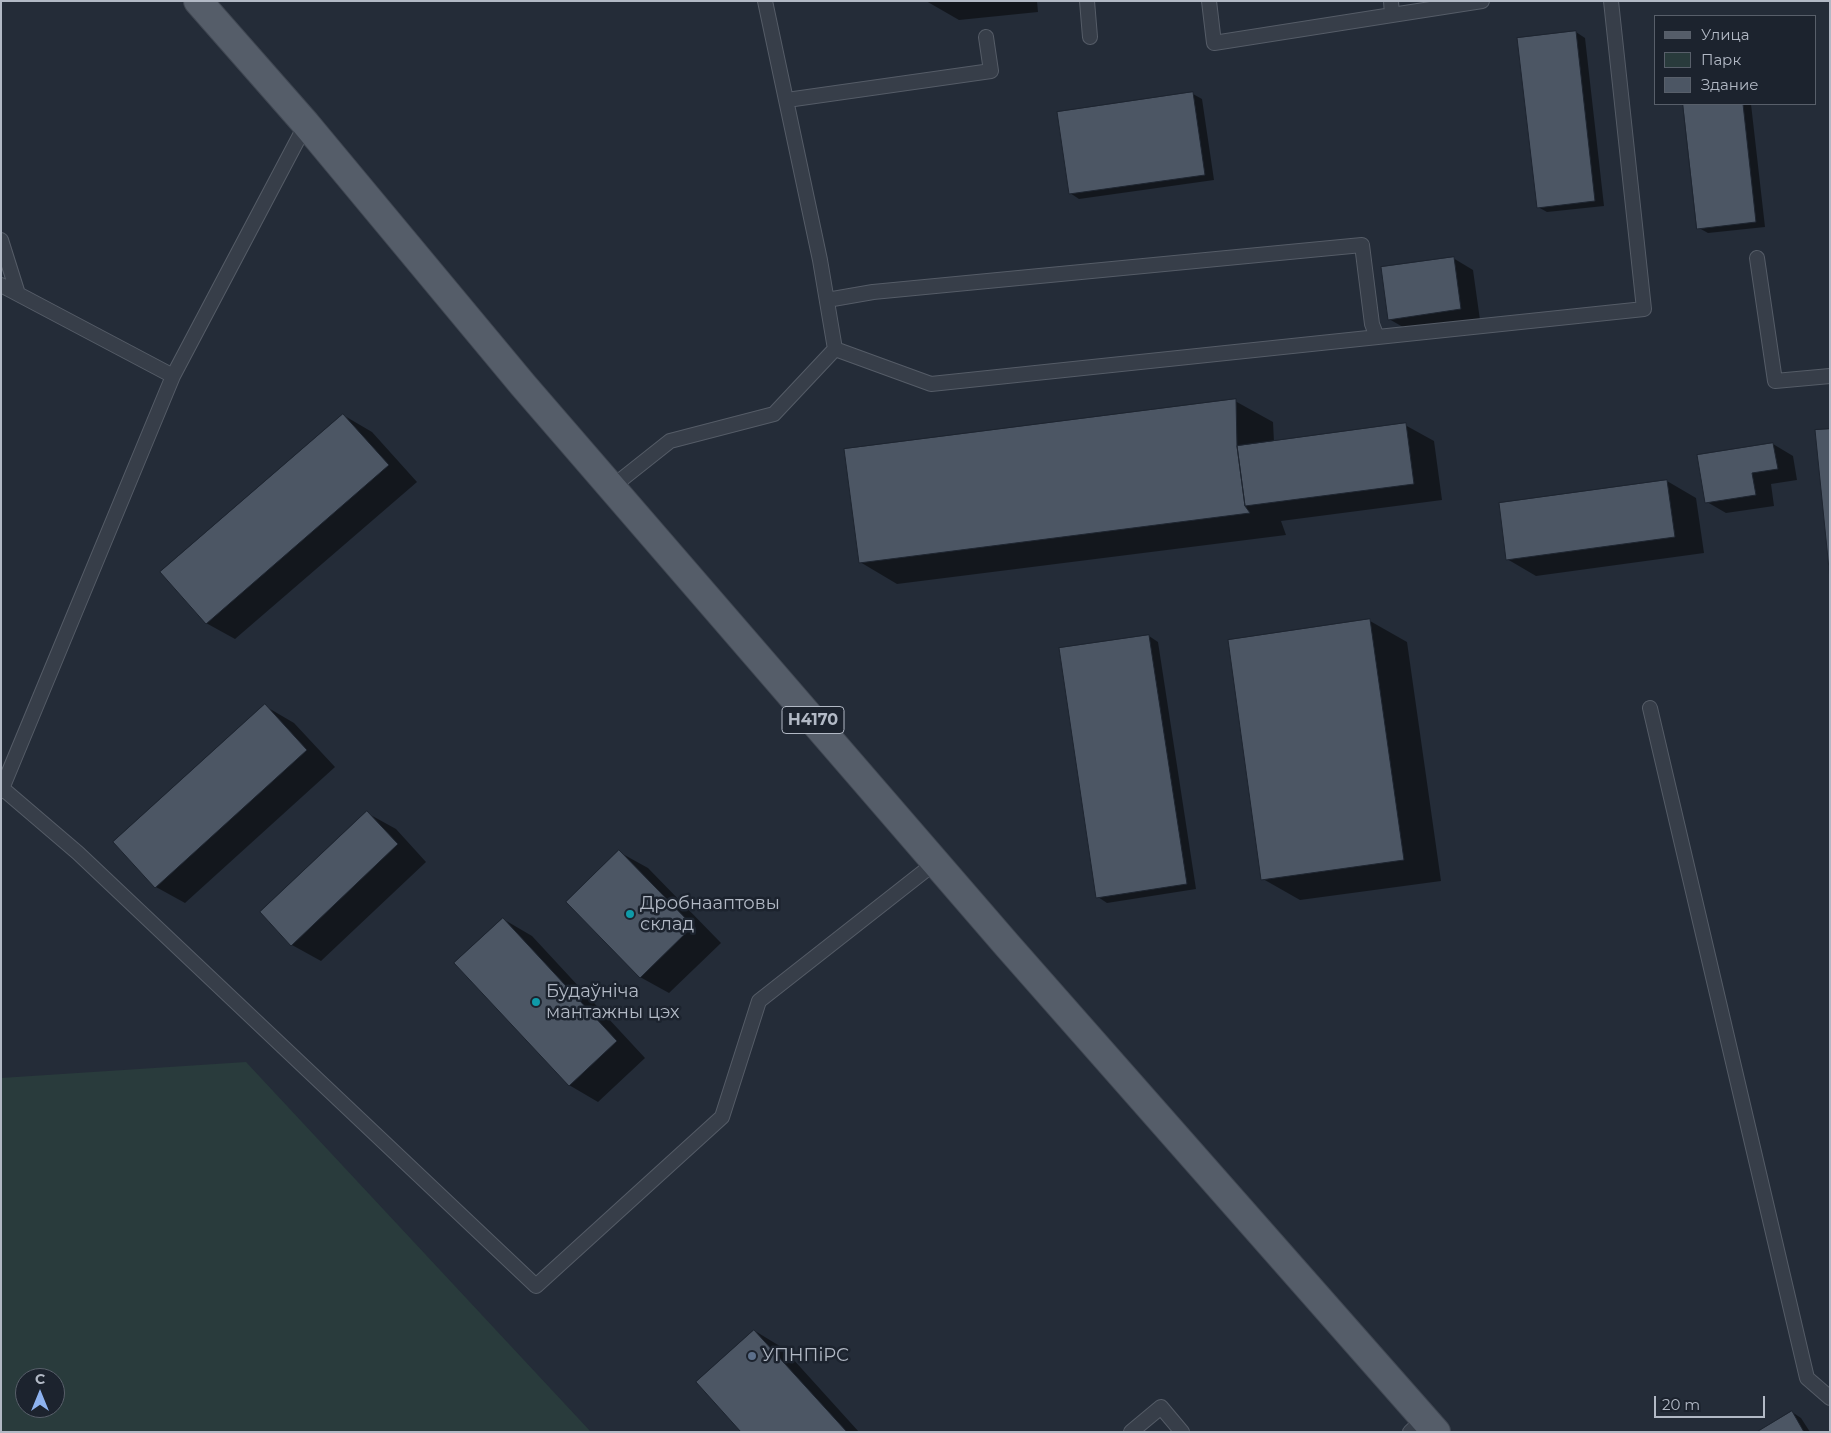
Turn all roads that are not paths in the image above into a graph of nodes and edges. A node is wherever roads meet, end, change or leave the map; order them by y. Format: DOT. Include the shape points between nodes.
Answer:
graph roads {
  1 [pos="198,1"];
  2 [pos="766,1"];
  3 [pos="1087,1"];
  4 [pos="1209,1"];
  5 [pos="1482,1"];
  6 [pos="1611,1"];
  7 [pos="1392,8"];
  8 [pos="986,37"];
  9 [pos="1090,37"];
  10 [pos="787,100"];
  11 [pos="306,124"];
  12 [pos="1,240"];
  13 [pos="1757,258"];
  14 [pos="1,285"];
  15 [pos="18,294"];
  16 [pos="827,300"];
  17 [pos="1377,337"];
  18 [pos="835,350"];
  19 [pos="173,376"];
  20 [pos="1830,376"];
  21 [pos="612,487"];
  22 [pos="1650,708"];
  23 [pos="2,790"];
  24 [pos="936,862"];
  25 [pos="1830,1398"];
  26 [pos="1423,1427"];
  27 [pos="1132,1432"];
  28 [pos="1182,1432"];
  1 -- 11 [label="main road, Н4170"];
  2 -- 10 [label="lane"];
  3 -- 9 [label="lane"];
  4 -- 7 [label="lane" via="1214,43"];
  5 -- 7 [label="lane"];
  6 -- 17 [label="lane" via="1644,309"];
  8 -- 10 [label="lane" via="991,71"];
  10 -- 16 [label="lane"];
  11 -- 19 [label="lane"];
  11 -- 21 [label="main road, Н4170"];
  12 -- 15 [label="lane"];
  13 -- 20 [label="lane" via="1775,381"];
  14 -- 15 [label="lane"];
  15 -- 19 [label="lane"];
  16 -- 17 [label="lane" via="873,292 1362,245 1372,324"];
  16 -- 18 [label="lane"];
  17 -- 18 [label="lane" via="931,384"];
  18 -- 21 [label="lane" via="774,414 670,441"];
  19 -- 23 [label="lane"];
  21 -- 24 [label="main road, Н4170"];
  22 -- 25 [label="lane" via="1807,1378"];
  23 -- 24 [label="lane" via="78,853 536,1286 722,1118 759,1001"];
  24 -- 26 [label="main road, Н4170"];
  27 -- 28 [label="lane" via="1161,1406"];
}
